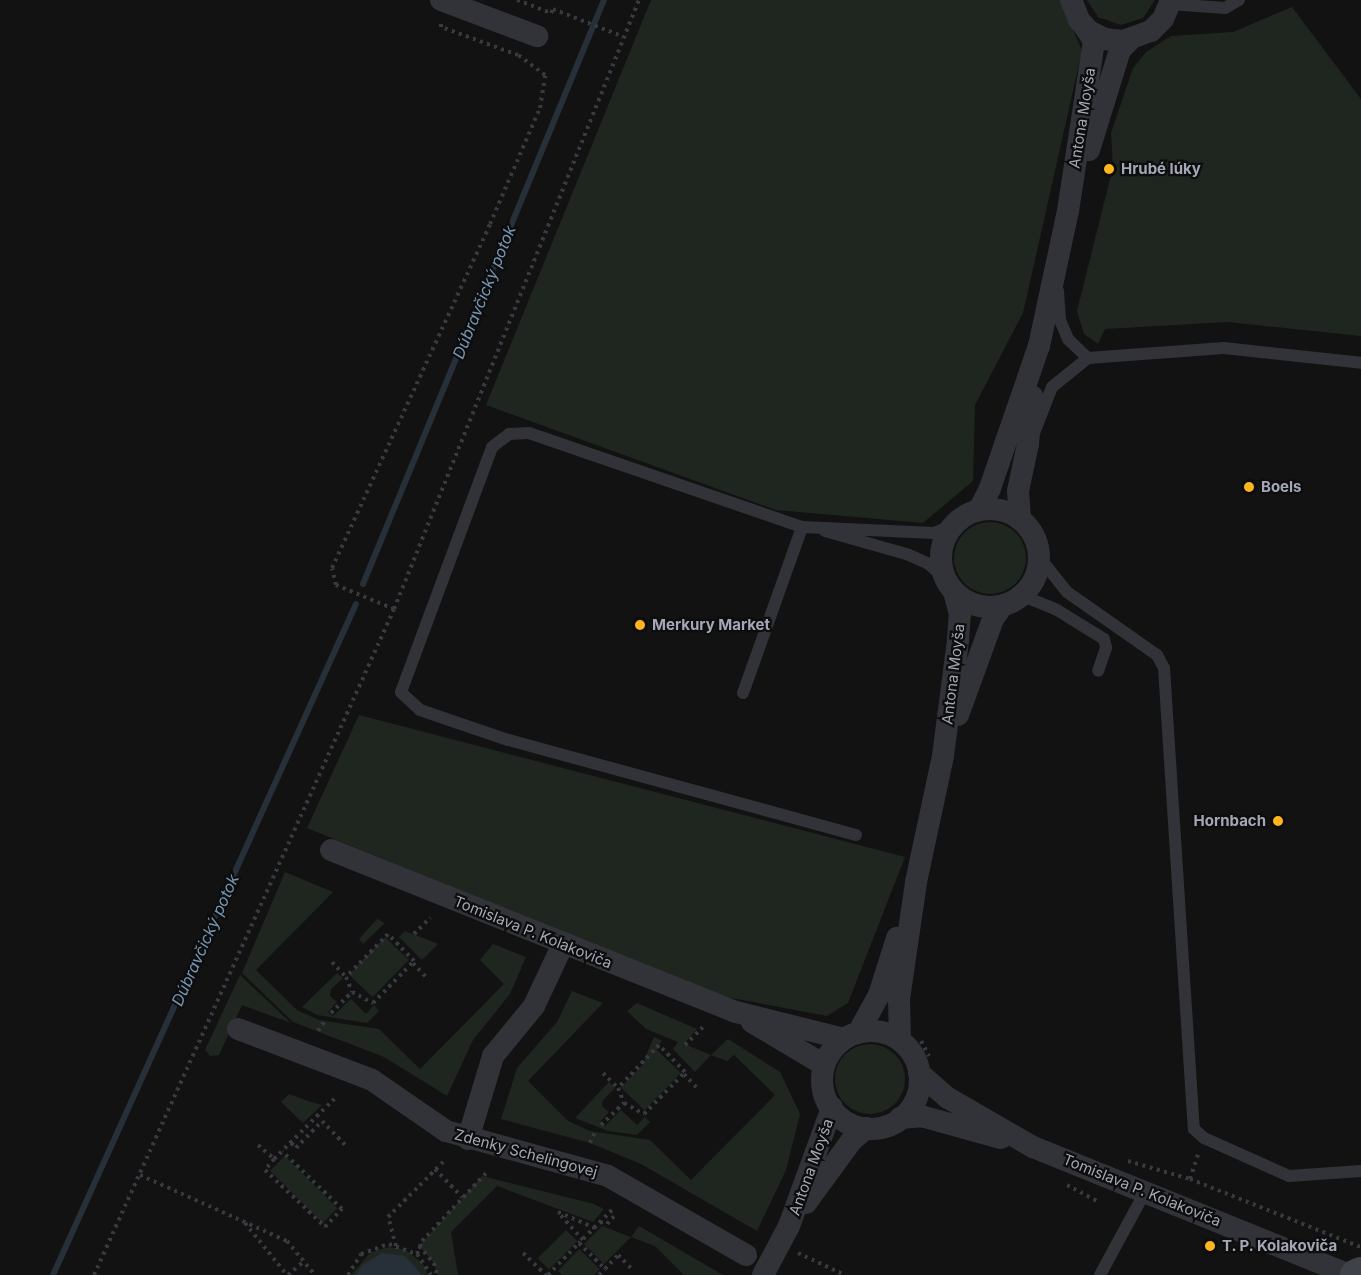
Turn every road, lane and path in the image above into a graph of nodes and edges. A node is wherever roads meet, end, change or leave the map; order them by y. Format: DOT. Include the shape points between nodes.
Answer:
graph roads {
  1 [pos="517,0"];
  2 [pos="639,0"];
  3 [pos="1071,0"];
  4 [pos="1239,0"];
  5 [pos="1170,2"];
  6 [pos="440,9"];
  7 [pos="1085,27"];
  8 [pos="537,36"];
  9 [pos="624,37"];
  10 [pos="1129,41"];
  11 [pos="1068,211"];
  12 [pos="1056,265"];
  13 [pos="1088,358"];
  14 [pos="1035,360"];
  15 [pos="1361,363"];
  16 [pos="1028,444"];
  17 [pos="979,510"];
  18 [pos="1020,519"];
  19 [pos="953,525"];
  20 [pos="807,527"];
  21 [pos="1040,558"];
  22 [pos="950,586"];
  23 [pos="1023,596"];
  24 [pos="1002,606"];
  25 [pos="394,609"];
  26 [pos="1098,671"];
  27 [pos="743,693"];
  28 [pos="944,756"];
  29 [pos="856,835"];
  30 [pos="331,850"];
  31 [pos="916,882"];
  32 [pos="430,918"];
  33 [pos="414,934"];
  34 [pos="404,942"];
  35 [pos="563,944"];
  36 [pos="400,947"];
  37 [pos="332,962"];
  38 [pos="412,963"];
  39 [pos="346,976"];
  40 [pos="428,979"];
  41 [pos="352,992"];
  42 [pos="736,1012"];
  43 [pos="331,1013"];
  44 [pos="325,1021"];
  45 [pos="703,1027"];
  46 [pos="238,1029"];
  47 [pos="318,1031"];
  48 [pos="851,1036"];
  49 [pos="910,1040"];
  50 [pos="685,1045"];
  51 [pos="824,1065"];
  52 [pos="925,1066"];
  53 [pos="603,1073"];
  54 [pos="684,1074"];
  55 [pos="618,1088"];
  56 [pos="699,1090"];
  57 [pos="337,1096"];
  58 [pos="624,1103"];
  59 [pos="832,1108"];
  60 [pos="900,1118"];
  61 [pos="601,1125"];
  62 [pos="867,1128"];
  63 [pos="595,1132"];
  64 [pos="468,1139"];
  65 [pos="291,1143"];
  66 [pos="590,1143"];
  67 [pos="258,1144"];
  68 [pos="346,1146"];
  69 [pos="1033,1147"];
  70 [pos="282,1151"];
  71 [pos="1198,1157"];
  72 [pos="274,1160"];
  73 [pos="1124,1160"];
  74 [pos="443,1161"];
  75 [pos="435,1169"];
  76 [pos="1361,1171"];
  77 [pos="486,1173"];
  78 [pos="140,1175"];
  79 [pos="1190,1179"];
  80 [pos="1145,1192"];
  81 [pos="462,1197"];
  82 [pos="612,1210"];
  83 [pos="617,1213"];
  84 [pos="244,1222"];
  85 [pos="600,1222"];
  86 [pos="789,1226"];
  87 [pos="595,1228"];
  88 [pos="581,1242"];
  89 [pos="396,1246"];
  90 [pos="419,1246"];
  91 [pos="1361,1247"];
  92 [pos="794,1252"];
  93 [pos="523,1253"];
  94 [pos="417,1254"];
  95 [pos="746,1255"];
  96 [pos="304,1261"];
  97 [pos="553,1269"];
  98 [pos="605,1269"];
  99 [pos="632,1269"];
  100 [pos="1361,1273"];
  101 [pos="94,1275"];
  102 [pos="287,1275"];
  103 [pos="315,1275"];
  104 [pos="348,1275"];
  105 [pos="431,1275"];
  106 [pos="437,1275"];
  107 [pos="547,1275"];
  108 [pos="559,1275"];
  109 [pos="599,1275"];
  110 [pos="763,1275"];
  111 [pos="845,1275"];
  112 [pos="1100,1275"];
  113 [pos="1350,1275"];
  114 [pos="1356,1275"];
  1 -- 9 [label="path"];
  2 -- 9 [label="path"];
  3 -- 7 [label="street, Antona Moyša"];
  4 -- 5 [label="lane" via="1225,8"];
  5 -- 10 [label="street" via="1151,31"];
  6 -- 8 [label="street"];
  6 -- 25 [label="path" via="441,27 518,55 545,75 540,108 495,214 332,568 336,585"];
  7 -- 10 [label="street" via="1105,39"];
  7 -- 11 [label="street, Antona Moyša" via="1094,41"];
  9 -- 25 [label="path"];
  10 -- 11 [label="street, Antona Moyša" via="1120,50"];
  11 -- 12 [label="street, Antona Moyša"];
  12 -- 13 [label="lane" via="1060,320 1068,339"];
  12 -- 14 [label="street, Antona Moyša"];
  13 -- 15 [label="lane" via="1224,348"];
  13 -- 16 [label="lane" via="1052,387"];
  14 -- 16 [label="street, Antona Moyša"];
  14 -- 17 [label="street, Antona Moyša"];
  16 -- 18 [label="street, Antona Moyša" via="1018,491"];
  17 -- 18 [label="street" via="1000,510"];
  17 -- 19 [label="street"];
  18 -- 21 [label="street" via="1034,536"];
  19 -- 20 [label="lane" via="934,533"];
  19 -- 22 [label="street" via="941,551"];
  20 -- 22 [label="lane" via="909,555 929,564"];
  20 -- 27 [label="lane"];
  20 -- 29 [label="lane" via="529,433 509,434 492,447 401,692 420,710 508,740"];
  21 -- 23 [label="street" via="1034,581"];
  21 -- 76 [label="lane" via="1067,592 1157,655 1164,668 1194,1129 1204,1138 1289,1176"];
  22 -- 24 [label="street" via="976,606"];
  22 -- 28 [label="street, Antona Moyša" via="960,614"];
  23 -- 24 [label="street"];
  23 -- 26 [label="lane" via="1057,610 1104,639 1106,648"];
  24 -- 28 [label="street, Antona Moyša" via="982,648"];
  25 -- 78 [label="path"];
  28 -- 31 [label="street, Antona Moyša"];
  30 -- 35 [label="street, Tomislava P. Kolakoviča"];
  31 -- 48 [label="street, Antona Moyša" via="879,995"];
  31 -- 49 [label="street, Antona Moyša" via="899,999"];
  32 -- 33 [label="path"];
  34 -- 36 [label="path"];
  35 -- 42 [label="street, Tomislava P. Kolakoviča"];
  35 -- 64 [label="street" via="534,1006 492,1056"];
  36 -- 38 [label="path"];
  36 -- 39 [label="path" via="388,934"];
  37 -- 39 [label="path"];
  38 -- 40 [label="path"];
  38 -- 41 [label="path" via="373,1003"];
  39 -- 41 [label="path"];
  41 -- 43 [label="path"];
  42 -- 48 [label="street, Tomislava P. Kolakoviča"];
  42 -- 51 [label="street, Tomislava P. Kolakoviča"];
  44 -- 47 [label="path"];
  45 -- 50 [label="path"];
  46 -- 64 [label="street, Zdenky Schelingovej" via="372,1080 446,1131"];
  48 -- 49 [label="street" via="880,1032"];
  48 -- 51 [label="street"];
  49 -- 52 [label="path"];
  49 -- 52 [label="street" via="910,1052"];
  51 -- 59 [label="street" via="822,1087"];
  52 -- 60 [label="street" via="914,1101"];
  52 -- 69 [label="street, Tomislava P. Kolakoviča" via="948,1098"];
  53 -- 55 [label="path"];
  54 -- 55 [label="path" via="659,1045"];
  54 -- 56 [label="path"];
  54 -- 58 [label="path" via="644,1114"];
  55 -- 58 [label="path"];
  57 -- 65 [label="path"];
  58 -- 61 [label="path"];
  59 -- 62 [label="street" via="847,1122"];
  59 -- 86 [label="street, Antona Moyša"];
  60 -- 62 [label="street" via="885,1126"];
  60 -- 69 [label="street, Tomislava P. Kolakoviča" via="921,1116"];
  62 -- 86 [label="street, Antona Moyša" via="852,1140"];
  63 -- 66 [label="path"];
  64 -- 95 [label="street, Zdenky Schelingovej" via="608,1176"];
  65 -- 68 [label="path" via="296,1148 322,1121"];
  65 -- 70 [label="path"];
  67 -- 72 [label="path"];
  69 -- 80 [label="street, Tomislava P. Kolakoviča"];
  70 -- 72 [label="path"];
  70 -- 72 [label="path" via="342,1209 325,1227 265,1170"];
  71 -- 79 [label="path"];
  73 -- 79 [label="path"];
  74 -- 75 [label="path"];
  75 -- 81 [label="path"];
  75 -- 89 [label="path" via="388,1217"];
  77 -- 81 [label="path"];
  78 -- 84 [label="path"];
  78 -- 101 [label="path"];
  79 -- 91 [label="path"];
  80 -- 112 [label="lane"];
  80 -- 113 [label="street, Tomislava P. Kolakoviča"];
  81 -- 90 [label="path"];
  82 -- 85 [label="path"];
  83 -- 85 [label="path" via="607,1224"];
  84 -- 96 [label="path" via="287,1240"];
  84 -- 102 [label="path"];
  85 -- 87 [label="path"];
  86 -- 110 [label="street, Antona Moyša"];
  87 -- 88 [label="path"];
  87 -- 88 [label="path" via="558,1212"];
  88 -- 97 [label="path"];
  88 -- 98 [label="path"];
  89 -- 94 [label="path"];
  89 -- 104 [label="path" via="374,1247 361,1254"];
  90 -- 94 [label="path"];
  90 -- 106 [label="path" via="434,1263"];
  92 -- 111 [label="path"];
  93 -- 107 [label="path"];
  94 -- 105 [label="path"];
  96 -- 102 [label="path"];
  96 -- 103 [label="path"];
  97 -- 107 [label="path"];
  97 -- 108 [label="path"];
  98 -- 99 [label="path" via="618,1255"];
  98 -- 109 [label="path"];
  100 -- 114 [label="main road"];
}
